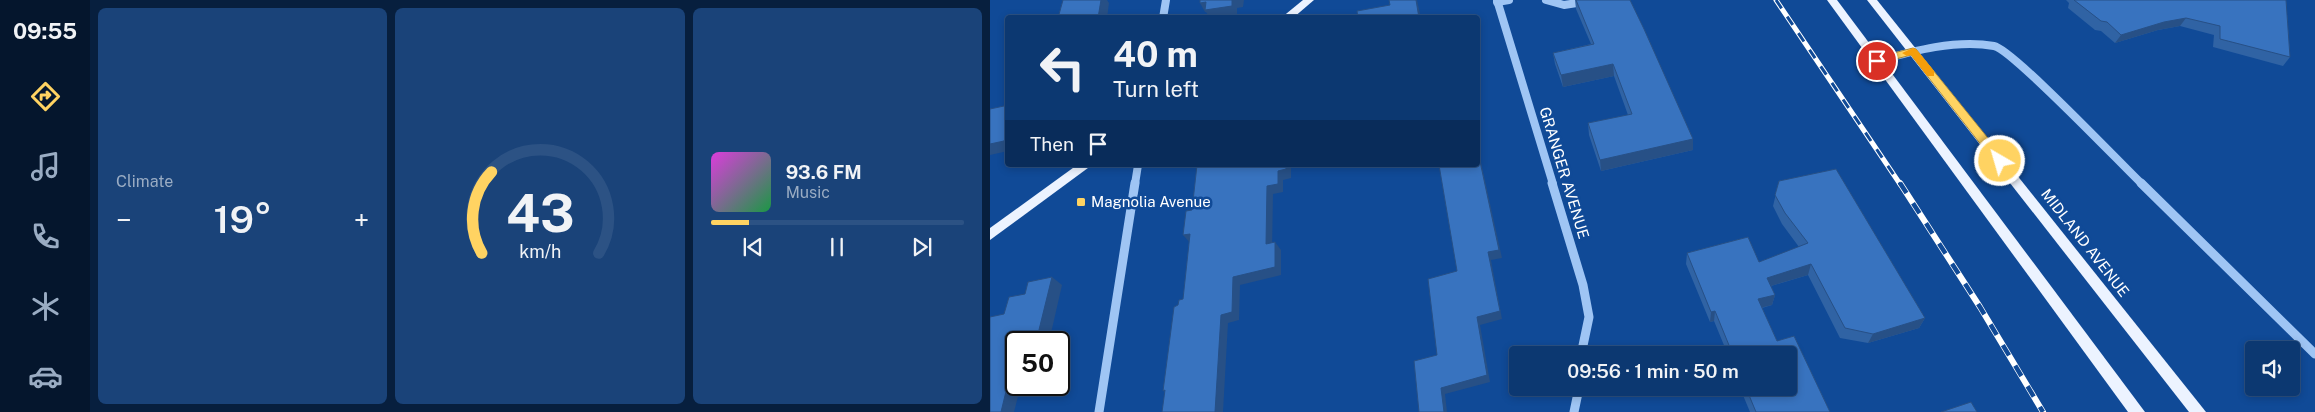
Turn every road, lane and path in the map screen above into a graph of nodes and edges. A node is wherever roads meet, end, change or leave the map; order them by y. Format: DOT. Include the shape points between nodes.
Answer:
graph roads {
  1 [pos="1166,0"];
  2 [pos="1310,0"];
  3 [pos="1508,0"];
  4 [pos="1546,0"];
  5 [pos="1596,0"];
  6 [pos="1832,0"];
  7 [pos="1872,0"];
  8 [pos="1497,1"];
  9 [pos="1164,15"];
  10 [pos="1290,15"];
  11 [pos="1913,51"];
  12 [pos="1877,61"];
  13 [pos="1083,167"];
  14 [pos="1138,167"];
  15 [pos="990,235"];
  16 [pos="1583,346"];
  17 [pos="2315,354"];
  18 [pos="1577,396"];
  19 [pos="1099,412"];
  20 [pos="1574,412"];
  21 [pos="2137,412"];
  22 [pos="2198,412"];
  1 -- 9 [label="street"];
  2 -- 10 [label="main road"];
  3 -- 8 [label="street"];
  4 -- 5 [label="street" via="1566,5"];
  6 -- 12 [label="main road"];
  7 -- 11 [label="main road, MIDLAND AVENUE"];
  8 -- 16 [label="street, GRANGER AVENUE" via="1583,285 1589,318"];
  11 -- 12 [label="street"];
  11 -- 17 [label="street" via="1961,45 1996,46 2027,71"];
  11 -- 22 [label="main road, MIDLAND AVENUE"];
  12 -- 21 [label="main road"];
  13 -- 15 [label="main road"];
  14 -- 19 [label="street"];
  18 -- 20 [label="street"];
}
